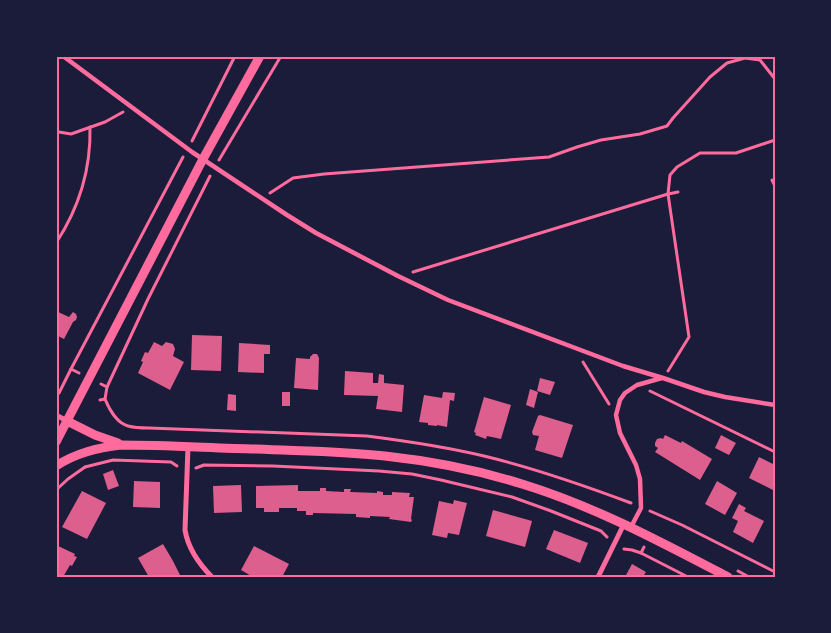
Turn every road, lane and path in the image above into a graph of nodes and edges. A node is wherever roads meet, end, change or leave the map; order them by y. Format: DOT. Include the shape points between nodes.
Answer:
graph roads {
  1 [pos="63,56"];
  2 [pos="236,56"];
  3 [pos="260,56"];
  4 [pos="281,56"];
  5 [pos="775,79"];
  6 [pos="131,107"];
  7 [pos="90,127"];
  8 [pos="58,131"];
  9 [pos="56,136"];
  10 [pos="775,140"];
  11 [pos="188,148"];
  12 [pos="203,159"];
  13 [pos="215,167"];
  14 [pos="772,180"];
  15 [pos="775,186"];
  16 [pos="678,192"];
  17 [pos="668,194"];
  18 [pos="262,198"];
  19 [pos="56,242"];
  20 [pos="398,276"];
  21 [pos="575,348"];
  22 [pos="71,369"];
  23 [pos="80,373"];
  24 [pos="663,378"];
  25 [pos="101,384"];
  26 [pos="636,385"];
  27 [pos="107,387"];
  28 [pos="56,394"];
  29 [pos="105,399"];
  30 [pos="100,400"];
  31 [pos="775,404"];
  32 [pos="56,415"];
  33 [pos="616,415"];
  34 [pos="67,421"];
  35 [pos="149,428"];
  36 [pos="56,442"];
  37 [pos="131,445"];
  38 [pos="188,447"];
  39 [pos="775,452"];
  40 [pos="82,460"];
  41 [pos="56,466"];
  42 [pos="85,467"];
  43 [pos="187,467"];
  44 [pos="56,490"];
  45 [pos="628,526"];
  46 [pos="650,536"];
  47 [pos="615,543"];
  48 [pos="641,552"];
  49 [pos="212,577"];
  50 [pos="598,577"];
  51 [pos="688,577"];
  52 [pos="728,577"];
  1 -- 6 [label="street"];
  2 -- 11 [label="path"];
  3 -- 12 [label="street"];
  4 -- 13 [label="path"];
  5 -- 18 [label="path" via="760,60 745,58 727,63 716,72 667,126 640,134 601,140 549,158 293,178"];
  6 -- 7 [label="path"];
  6 -- 11 [label="street"];
  7 -- 8 [label="path" via="70,134"];
  7 -- 19 [label="path" via="79,200"];
  8 -- 9 [label="path"];
  10 -- 17 [label="path" via="736,153 700,153 670,175"];
  11 -- 12 [label="street"];
  11 -- 22 [label="path"];
  12 -- 13 [label="street"];
  12 -- 34 [label="street"];
  13 -- 18 [label="street"];
  13 -- 27 [label="path"];
  14 -- 15 [label="path"];
  16 -- 17 [label="path"];
  17 -- 20 [label="path"];
  17 -- 24 [label="path" via="689,337"];
  18 -- 20 [label="street" via="316,233"];
  20 -- 21 [label="street" via="448,300"];
  21 -- 24 [label="street"];
  21 -- 33 [label="path"];
  22 -- 23 [label="path"];
  22 -- 28 [label="path"];
  24 -- 26 [label="street"];
  24 -- 31 [label="street" via="725,397"];
  25 -- 27 [label="path"];
  26 -- 33 [label="street" via="620,400"];
  26 -- 39 [label="path"];
  27 -- 29 [label="path"];
  29 -- 30 [label="path"];
  29 -- 35 [label="path" via="108,408 127,426"];
  32 -- 34 [label="street"];
  33 -- 45 [label="street" via="620,433 640,479 641,508"];
  34 -- 36 [label="street"];
  34 -- 37 [label="street" via="103,438"];
  37 -- 38 [label="street"];
  37 -- 41 [label="street" via="88,451"];
  38 -- 43 [label="street"];
  38 -- 45 [label="street" via="365,454 436,463 520,483"];
  40 -- 42 [label="path"];
  42 -- 43 [label="path" via="113,460 170,462"];
  42 -- 44 [label="path"];
  43 -- 47 [label="path" via="273,466 412,474 512,497 601,531"];
  43 -- 49 [label="street" via="186,536 194,554"];
  45 -- 46 [label="street"];
  45 -- 47 [label="street"];
  46 -- 48 [label="path"];
  46 -- 52 [label="street"];
  47 -- 48 [label="path"];
  47 -- 50 [label="street"];
  48 -- 51 [label="path"];
}
